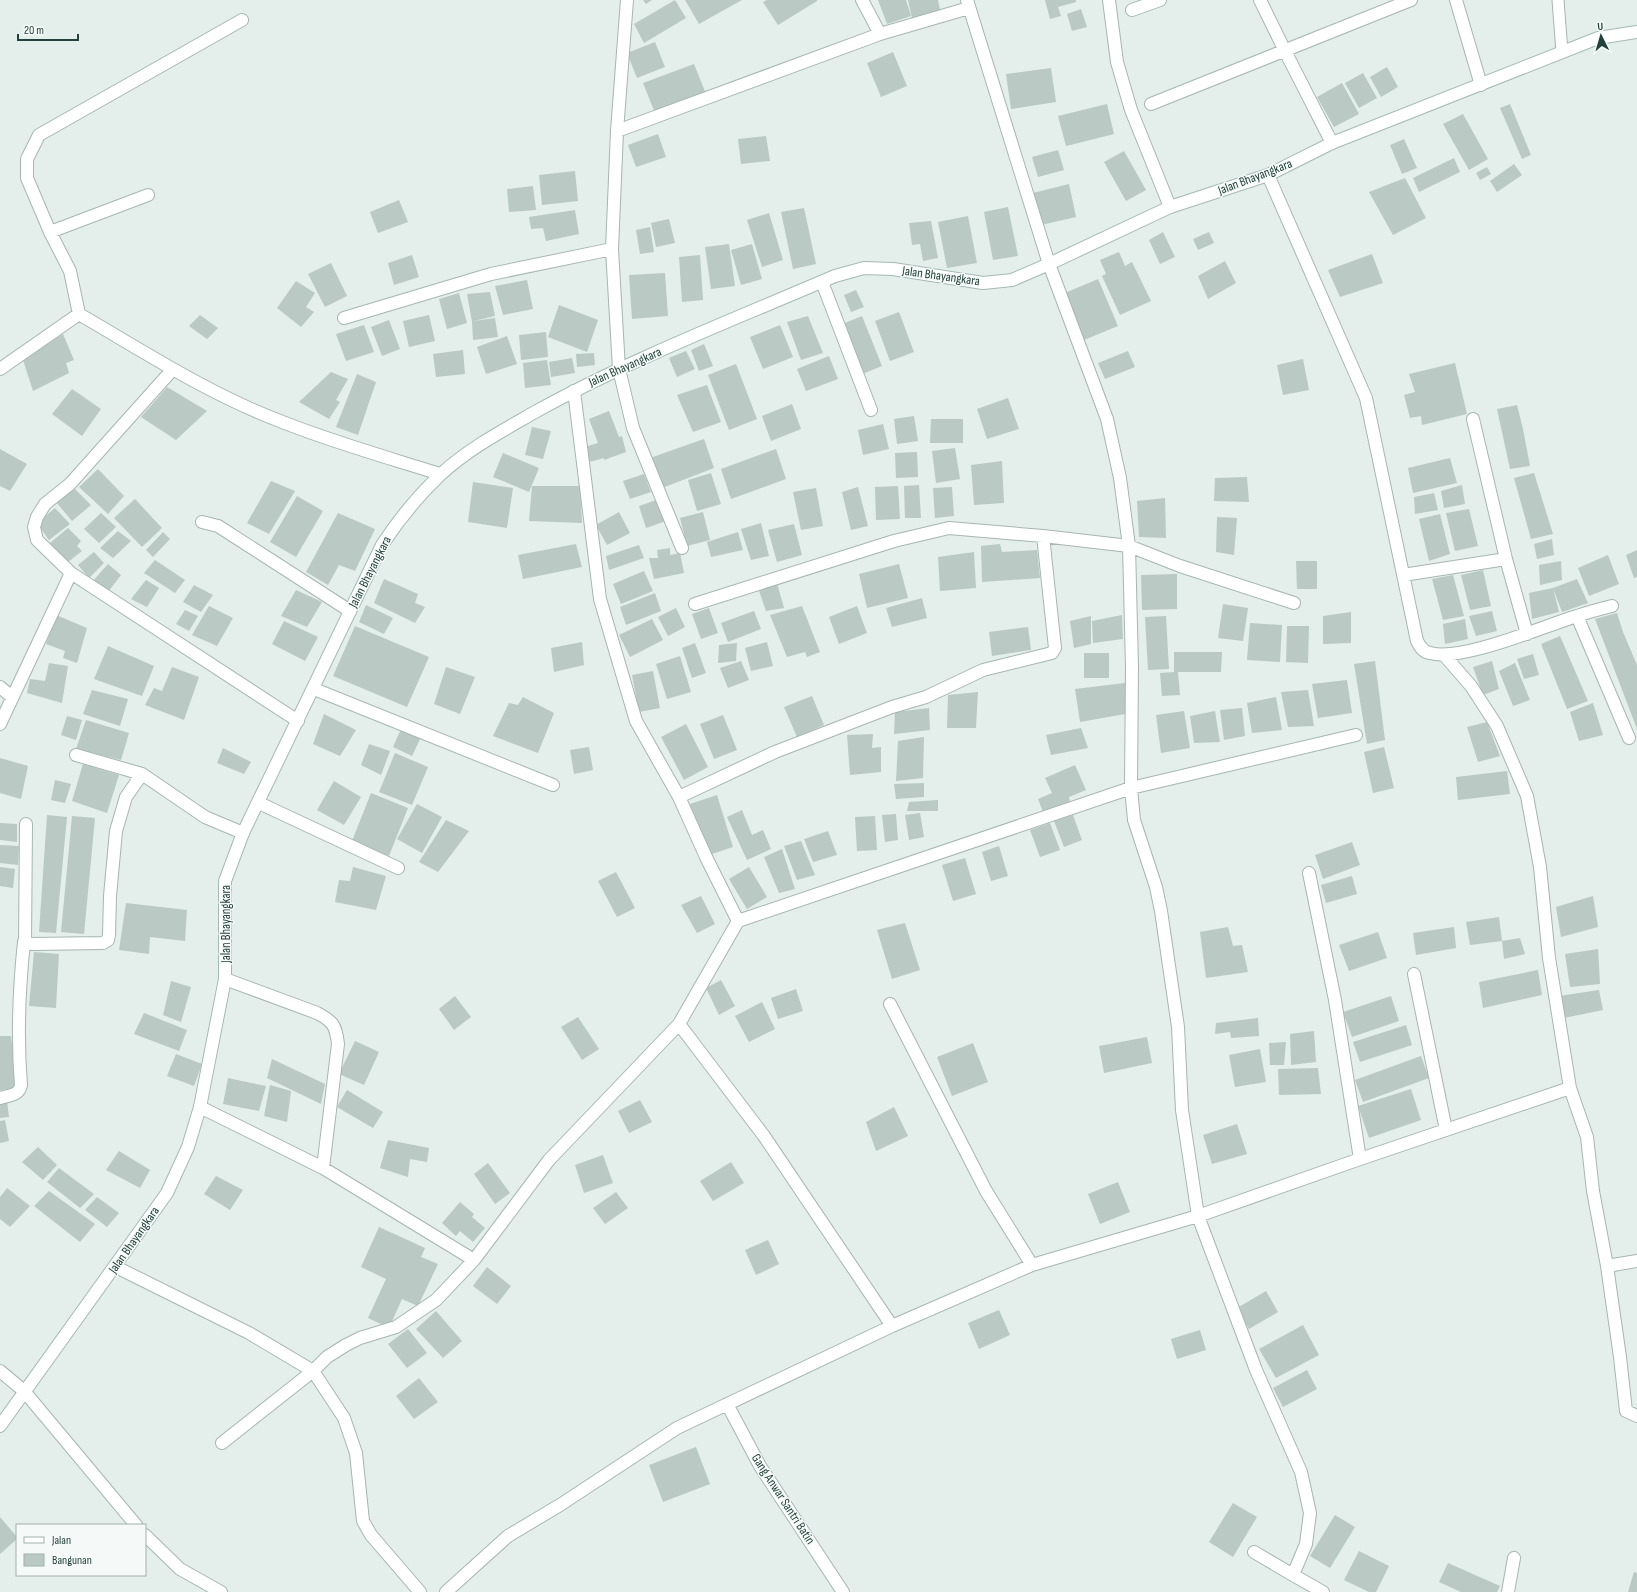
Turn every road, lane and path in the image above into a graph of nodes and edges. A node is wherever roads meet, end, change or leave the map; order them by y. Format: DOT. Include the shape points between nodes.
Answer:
graph roads {
  1 [pos="627,0"];
  2 [pos="862,0"];
  3 [pos="1109,0"];
  4 [pos="1160,0"];
  5 [pos="1260,0"];
  6 [pos="1411,0"];
  7 [pos="1456,0"];
  8 [pos="1558,0"];
  9 [pos="968,4"];
  10 [pos="1132,10"];
  11 [pos="242,20"];
  12 [pos="1637,32"];
  13 [pos="880,34"];
  14 [pos="1284,51"];
  15 [pos="1562,52"];
  16 [pos="1480,85"];
  17 [pos="1150,104"];
  18 [pos="617,131"];
  19 [pos="1332,143"];
  20 [pos="1268,175"];
  21 [pos="148,195"];
  22 [pos="1170,207"];
  23 [pos="50,232"];
  24 [pos="612,249"];
  25 [pos="1049,264"];
  26 [pos="822,282"];
  27 [pos="79,314"];
  28 [pos="344,318"];
  29 [pos="0,369"];
  30 [pos="173,369"];
  31 [pos="619,369"];
  32 [pos="574,391"];
  33 [pos="871,410"];
  34 [pos="1472,419"];
  35 [pos="440,474"];
  36 [pos="202,522"];
  37 [pos="1043,536"];
  38 [pos="1129,546"];
  39 [pos="682,548"];
  40 [pos="1506,559"];
  41 [pos="71,573"];
  42 [pos="1403,574"];
  43 [pos="1294,603"];
  44 [pos="695,604"];
  45 [pos="1612,606"];
  46 [pos="350,611"];
  47 [pos="1577,616"];
  48 [pos="1527,634"];
  49 [pos="1444,655"];
  50 [pos="0,687"];
  51 [pos="314,688"];
  52 [pos="12,696"];
  53 [pos="298,721"];
  54 [pos="0,724"];
  55 [pos="1356,735"];
  56 [pos="1629,738"];
  57 [pos="76,755"];
  58 [pos="142,774"];
  59 [pos="553,785"];
  60 [pos="1131,788"];
  61 [pos="679,797"];
  62 [pos="259,803"];
  63 [pos="26,824"];
  64 [pos="243,833"];
  65 [pos="398,868"];
  66 [pos="1309,873"];
  67 [pos="738,921"];
  68 [pos="24,942"];
  69 [pos="1414,974"];
  70 [pos="225,979"];
  71 [pos="890,1004"];
  72 [pos="679,1024"];
  73 [pos="1570,1088"];
  74 [pos="0,1098"];
  75 [pos="200,1107"];
  76 [pos="1446,1130"];
  77 [pos="1360,1159"];
  78 [pos="323,1168"];
  79 [pos="1198,1216"];
  80 [pos="474,1260"];
  81 [pos="1637,1261"];
  82 [pos="1032,1265"];
  83 [pos="1607,1266"];
  84 [pos="116,1267"];
  85 [pos="892,1326"];
  86 [pos="0,1371"];
  87 [pos="314,1371"];
  88 [pos="24,1391"];
  89 [pos="727,1404"];
  90 [pos="1637,1416"];
  91 [pos="0,1426"];
  92 [pos="222,1443"];
  93 [pos="135,1524"];
  94 [pos="146,1536"];
  95 [pos="1254,1552"];
  96 [pos="1514,1558"];
  97 [pos="1293,1575"];
  98 [pos="221,1592"];
  99 [pos="420,1592"];
  100 [pos="446,1592"];
  101 [pos="843,1592"];
  102 [pos="1323,1592"];
  103 [pos="1508,1592"];
  1 -- 18 [label="street"];
  2 -- 13 [label="street"];
  3 -- 22 [label="street" via="1119,69 1131,110"];
  4 -- 10 [label="street"];
  5 -- 14 [label="street"];
  6 -- 14 [label="street"];
  7 -- 16 [label="street"];
  8 -- 15 [label="lane"];
  9 -- 13 [label="street"];
  9 -- 25 [label="street"];
  11 -- 23 [label="street" via="39,135 27,159 27,178"];
  12 -- 15 [label="street, Jalan Bhayangkara" via="1598,38"];
  13 -- 18 [label="street"];
  14 -- 17 [label="street"];
  14 -- 19 [label="street"];
  15 -- 16 [label="street, Jalan Bhayangkara"];
  16 -- 19 [label="street, Jalan Bhayangkara"];
  18 -- 24 [label="street"];
  19 -- 20 [label="street, Jalan Bhayangkara"];
  20 -- 22 [label="street, Jalan Bhayangkara"];
  20 -- 42 [label="street" via="1366,398"];
  21 -- 23 [label="street"];
  22 -- 25 [label="street, Jalan Bhayangkara"];
  23 -- 27 [label="street" via="70,271"];
  24 -- 28 [label="street" via="491,274"];
  24 -- 31 [label="street"];
  25 -- 26 [label="street, Jalan Bhayangkara" via="1012,280 983,283 893,269 864,268"];
  25 -- 38 [label="street" via="1107,419 1120,478"];
  26 -- 31 [label="street, Jalan Bhayangkara"];
  26 -- 33 [label="street"];
  27 -- 29 [label="street"];
  27 -- 30 [label="street"];
  30 -- 35 [label="street" via="284,423"];
  30 -- 41 [label="street" via="70,484 45,504 37,517 34,527 37,540"];
  31 -- 32 [label="street, Jalan Bhayangkara"];
  31 -- 39 [label="street" via="632,428"];
  32 -- 35 [label="street, Jalan Bhayangkara" via="483,441"];
  32 -- 61 [label="street" via="600,598 636,721"];
  34 -- 40 [label="street"];
  35 -- 46 [label="street, Jalan Bhayangkara" via="404,513 382,544"];
  36 -- 46 [label="street" via="218,526"];
  37 -- 38 [label="street"];
  37 -- 44 [label="street" via="948,528 894,541"];
  37 -- 61 [label="street" via="1055,648 1052,653 983,670 926,697 892,707 775,752"];
  38 -- 43 [label="street" via="1180,566"];
  38 -- 60 [label="street"];
  40 -- 42 [label="street"];
  40 -- 48 [label="street"];
  41 -- 52 [label="street"];
  41 -- 53 [label="street"];
  42 -- 49 [label="street" via="1417,641 1421,649"];
  45 -- 47 [label="street"];
  46 -- 51 [label="street, Jalan Bhayangkara"];
  47 -- 48 [label="street"];
  47 -- 56 [label="street"];
  48 -- 49 [label="street"];
  49 -- 73 [label="street" via="1471,686 1497,726 1527,796 1540,867 1548,958"];
  50 -- 52 [label="street"];
  51 -- 53 [label="street, Jalan Bhayangkara"];
  51 -- 59 [label="street"];
  52 -- 54 [label="street"];
  53 -- 62 [label="street, Jalan Bhayangkara"];
  55 -- 60 [label="street"];
  57 -- 58 [label="street"];
  58 -- 64 [label="street" via="205,817"];
  58 -- 68 [label="street" via="126,797 116,832 108,940 32,944"];
  60 -- 67 [label="street"];
  60 -- 79 [label="street" via="1134,820 1156,886 1161,911 1178,1027 1182,1110"];
  61 -- 67 [label="street"];
  62 -- 64 [label="street, Jalan Bhayangkara"];
  62 -- 65 [label="street"];
  63 -- 68 [label="street"];
  64 -- 70 [label="street, Jalan Bhayangkara" via="225,881"];
  66 -- 77 [label="street" via="1335,1000"];
  67 -- 72 [label="street"];
  68 -- 74 [label="street" via="19,1038 22,1085 16,1094"];
  69 -- 76 [label="street"];
  70 -- 75 [label="street, Jalan Bhayangkara"];
  70 -- 78 [label="street" via="317,1013 329,1019 336,1030 338,1044"];
  71 -- 82 [label="street" via="986,1191"];
  72 -- 80 [label="street" via="548,1160"];
  72 -- 85 [label="street" via="764,1136"];
  73 -- 76 [label="street"];
  73 -- 83 [label="street" via="1587,1137 1593,1191"];
  75 -- 78 [label="street"];
  75 -- 84 [label="street, Jalan Bhayangkara" via="188,1147 167,1193"];
  76 -- 77 [label="street"];
  77 -- 79 [label="street"];
  78 -- 80 [label="street"];
  79 -- 82 [label="street"];
  79 -- 97 [label="street" via="1256,1370 1301,1472 1310,1513 1306,1544"];
  80 -- 87 [label="street" via="436,1300 406,1322 386,1332 360,1338 346,1345 327,1357"];
  81 -- 83 [label="street"];
  82 -- 85 [label="street"];
  83 -- 90 [label="street" via="1626,1411"];
  84 -- 87 [label="street" via="242,1330"];
  84 -- 88 [label="street, Jalan Bhayangkara"];
  85 -- 89 [label="street"];
  86 -- 88 [label="street"];
  87 -- 92 [label="street"];
  87 -- 99 [label="street" via="344,1418 356,1453 364,1521 371,1536"];
  88 -- 91 [label="street, Jalan Bhayangkara"];
  88 -- 93 [label="street"];
  89 -- 100 [label="street" via="677,1428 508,1536"];
  89 -- 101 [label="street, Gang Anwar Santri Batin" via="760,1466"];
  94 -- 98 [label="street" via="180,1569"];
  95 -- 97 [label="street"];
  96 -- 103 [label="street"];
  97 -- 102 [label="street"];
}
